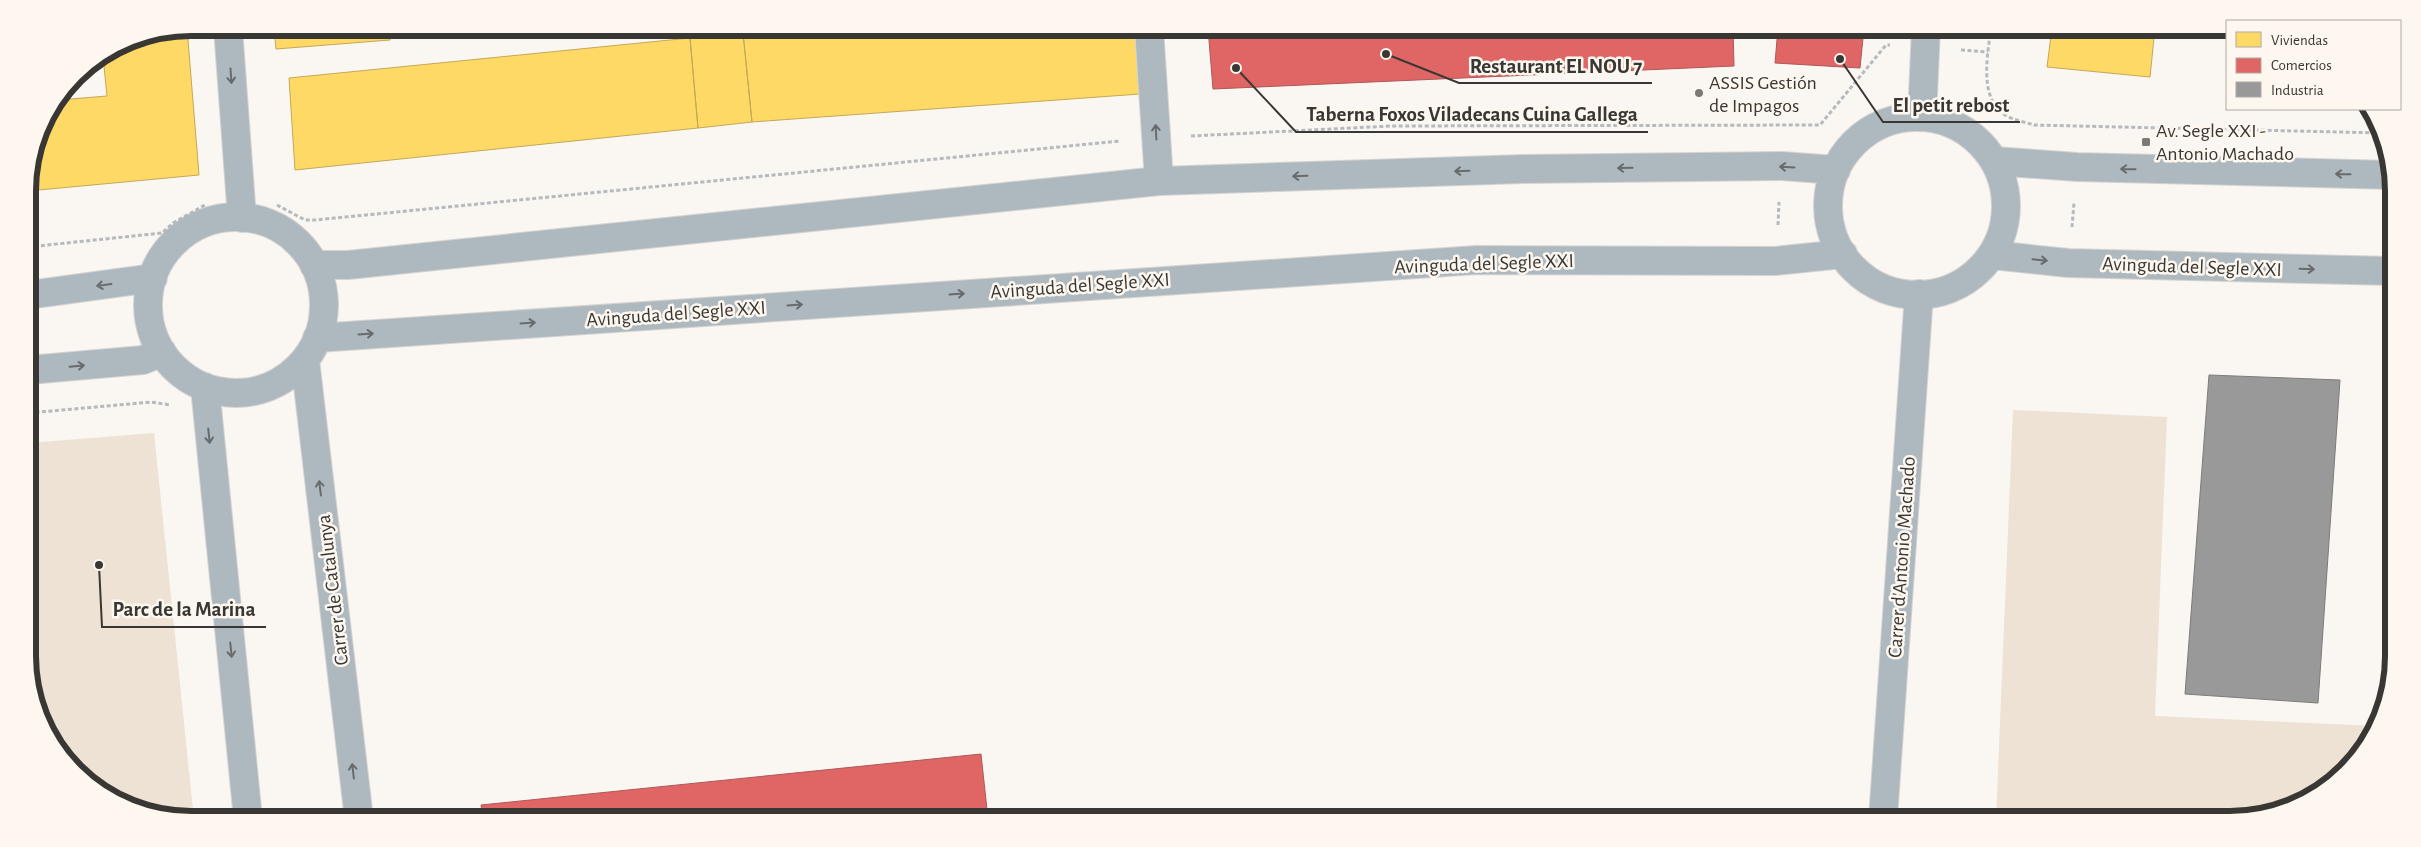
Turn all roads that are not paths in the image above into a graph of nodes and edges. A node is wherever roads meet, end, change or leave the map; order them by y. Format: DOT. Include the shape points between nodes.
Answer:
graph roads {
  1 [pos="1926,36"];
  2 [pos="229,37"];
  3 [pos="1150,37"];
  4 [pos="1922,117"];
  5 [pos="1994,161"];
  6 [pos="1836,170"];
  7 [pos="2383,175"];
  8 [pos="1158,181"];
  9 [pos="242,218"];
  10 [pos="1843,254"];
  11 [pos="1992,255"];
  12 [pos="314,265"];
  13 [pos="2385,271"];
  14 [pos="152,278"];
  15 [pos="37,294"];
  16 [pos="1919,294"];
  17 [pos="311,349"];
  18 [pos="162,352"];
  19 [pos="37,369"];
  20 [pos="204,387"];
  21 [pos="1884,810"];
  22 [pos="247,811"];
  23 [pos="358,811"];
  1 -- 4 [label="street"];
  2 -- 9 [label="street, one-way"];
  8 -- 3 [label="street, one-way"];
  4 -- 5 [label="street" via="1944,121 1964,130"];
  4 -- 6 [label="street" via="1895,119 1870,130 1850,147"];
  7 -- 5 [label="street, one-way" via="2077,167"];
  5 -- 11 [label="street" via="2001,176 2006,208 2004,225"];
  6 -- 8 [label="street, one-way" via="1782,166 1523,169"];
  6 -- 10 [label="street" via="1829,191 1828,213 1833,235"];
  8 -- 12 [label="street" via="348,265"];
  9 -- 12 [label="street" via="260,221 291,237"];
  9 -- 14 [label="street" via="213,220 187,232 165,252"];
  10 -- 16 [label="street" via="1876,284 1897,292"];
  17 -- 10 [label="street, Avinguda del Segle XXI, one-way" via="1477,260 1775,261"];
  11 -- 13 [label="street, Avinguda del Segle XXI, one-way" via="2068,263"];
  11 -- 16 [label="street" via="1978,272 1960,284 1941,292"];
  12 -- 17 [label="street" via="323,294 323,309"];
  14 -- 15 [label="street, one-way"];
  14 -- 18 [label="street" via="149,316 151,329"];
  16 -- 21 [label="street, Carrer d'Antonio Machado"];
  17 -- 20 [label="street" via="294,371 266,387 235,393"];
  23 -- 17 [label="street, Carrer de Catalunya, one-way"];
  19 -- 18 [label="street, one-way" via="143,360"];
  18 -- 20 [label="street" via="180,373"];
  20 -- 22 [label="street, one-way"];
}
